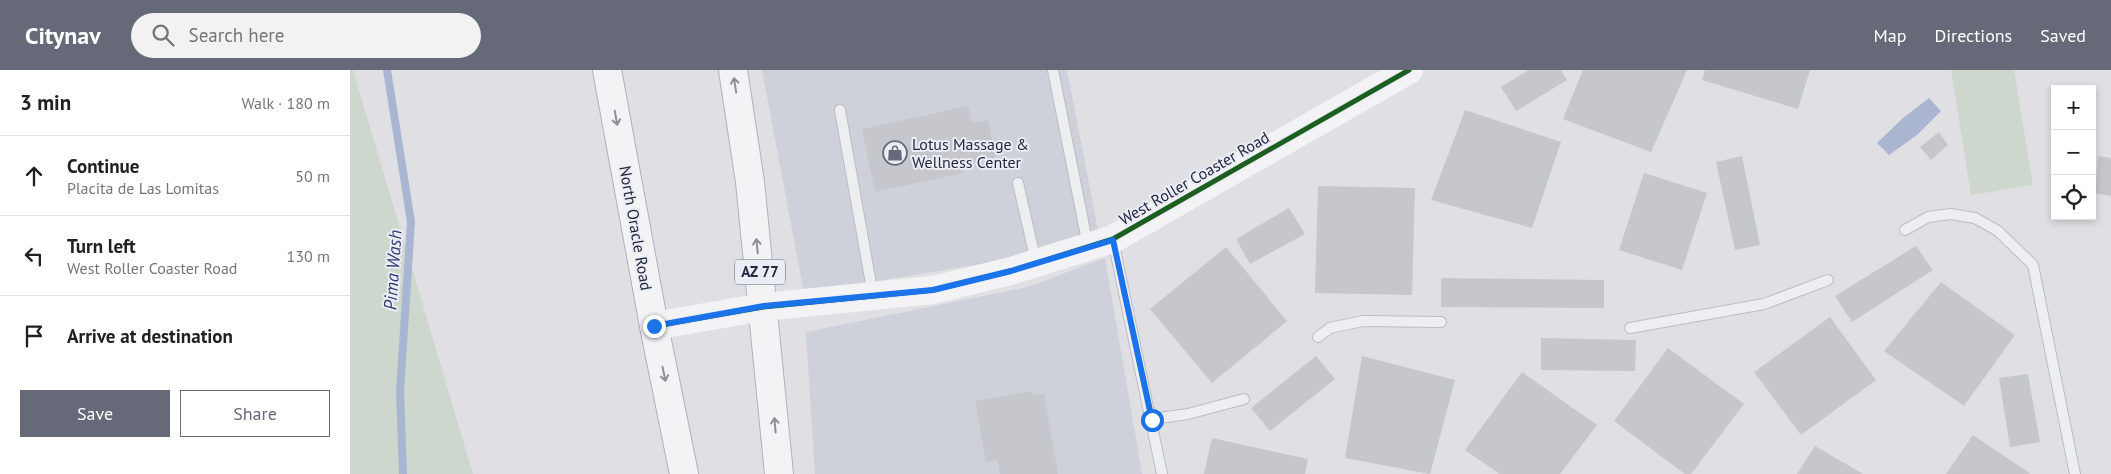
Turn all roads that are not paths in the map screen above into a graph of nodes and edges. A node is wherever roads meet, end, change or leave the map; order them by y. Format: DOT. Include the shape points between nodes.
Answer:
graph roads {
  1 [pos="607,70"];
  2 [pos="733,70"];
  3 [pos="1053,70"];
  4 [pos="1408,70"];
  5 [pos="840,110"];
  6 [pos="1018,183"];
  7 [pos="1905,230"];
  8 [pos="1101,243"];
  9 [pos="1036,263"];
  10 [pos="1828,280"];
  11 [pos="873,296"];
  12 [pos="764,306"];
  13 [pos="1441,322"];
  14 [pos="654,326"];
  15 [pos="1630,328"];
  16 [pos="1318,337"];
  17 [pos="1244,399"];
  18 [pos="1152,420"];
  19 [pos="684,474"];
  20 [pos="779,474"];
  21 [pos="1162,474"];
  22 [pos="2075,474"];
  1 -- 14 [label="main road, North Oracle Road, one-way"];
  12 -- 2 [label="main road, AZ 77, one-way"];
  3 -- 8 [label="lane"];
  4 -- 8 [label="main road, West Roller Coaster Road"];
  5 -- 11 [label="lane"];
  6 -- 9 [label="lane"];
  7 -- 22 [label="lane" via="1928,217 1951,214 1974,218 1998,231 2033,265"];
  8 -- 9 [label="main road, West Roller Coaster Road"];
  8 -- 18 [label="lane"];
  9 -- 11 [label="main road, West Roller Coaster Road" via="933,290"];
  10 -- 15 [label="lane" via="1764,304"];
  11 -- 12 [label="main road, West Roller Coaster Road"];
  12 -- 14 [label="main road, West Roller Coaster Road"];
  20 -- 12 [label="main road, AZ 77, one-way"];
  13 -- 16 [label="lane" via="1363,321 1330,328"];
  14 -- 19 [label="main road, North Oracle Road, one-way"];
  17 -- 18 [label="lane"];
  18 -- 21 [label="lane"];
}
